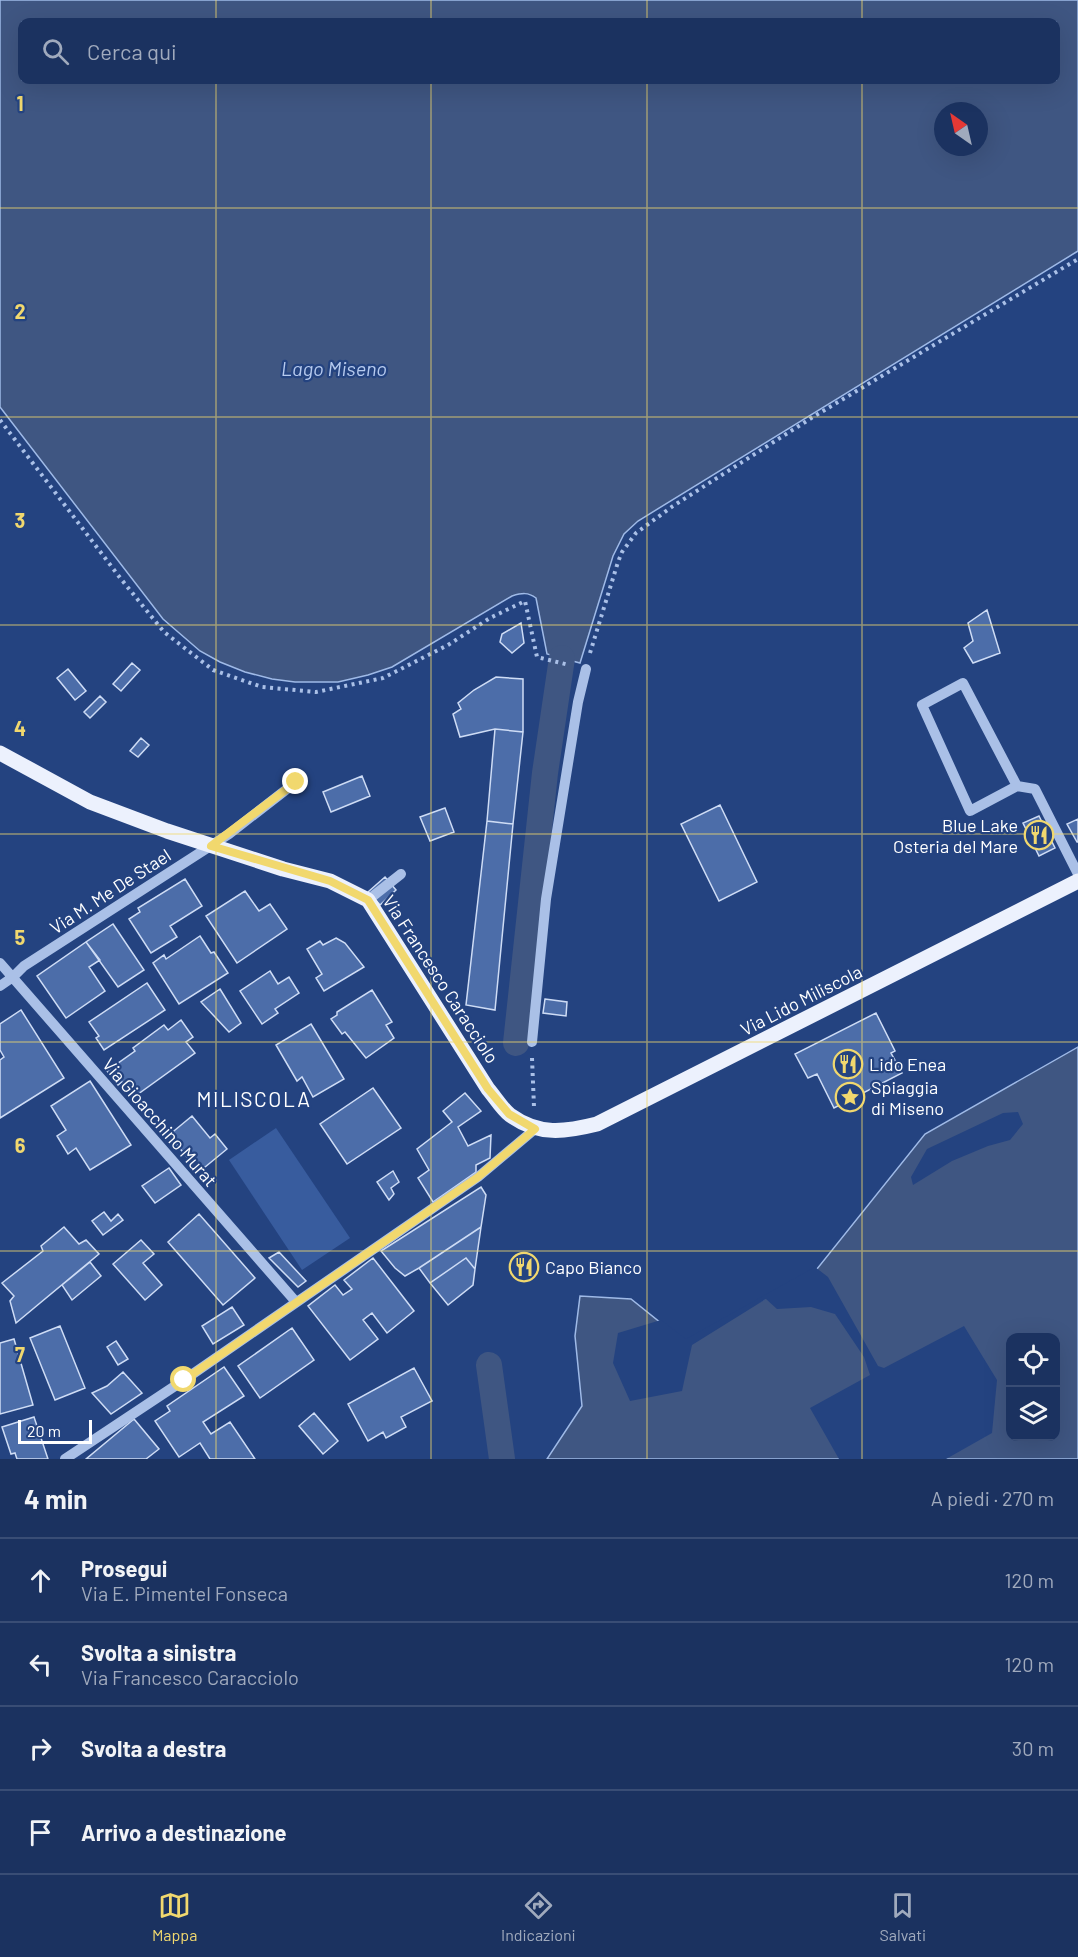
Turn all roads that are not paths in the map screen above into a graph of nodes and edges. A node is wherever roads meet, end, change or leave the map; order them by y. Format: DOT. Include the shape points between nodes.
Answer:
graph roads {
  1 [pos="586,669"];
  2 [pos="0,753"];
  3 [pos="296,782"];
  4 [pos="1017,786"];
  5 [pos="211,846"];
  6 [pos="401,874"];
  7 [pos="1078,874"];
  8 [pos="1078,881"];
  9 [pos="368,900"];
  10 [pos="0,963"];
  11 [pos="13,977"];
  12 [pos="0,986"];
  13 [pos="532,1042"];
  14 [pos="535,1129"];
  15 [pos="296,1302"];
  16 [pos="64,1459"];
  1 -- 13 [label="street" via="546,899"];
  2 -- 5 [label="main road, Via Francesco Caracciolo" via="90,802"];
  3 -- 5 [label="street, Via M. Me De Stael"];
  4 -- 4 [label="street" via="963,683 922,705 970,811"];
  4 -- 7 [label="street" via="1035,789"];
  5 -- 9 [label="main road, Via Francesco Caracciolo" via="330,881"];
  5 -- 11 [label="street, Via M. Me De Stael" via="24,966"];
  6 -- 9 [label="street"];
  8 -- 14 [label="main road, Via Lido Miliscola" via="597,1124 568,1131"];
  9 -- 14 [label="main road, Via Francesco Caracciolo" via="488,1089 509,1114"];
  10 -- 11 [label="street, Via Gioacchino Murat"];
  11 -- 12 [label="street, Via M. Me De Stael"];
  11 -- 15 [label="street, Via Gioacchino Murat"];
  14 -- 15 [label="street" via="478,1177"];
  15 -- 16 [label="street"];
}
